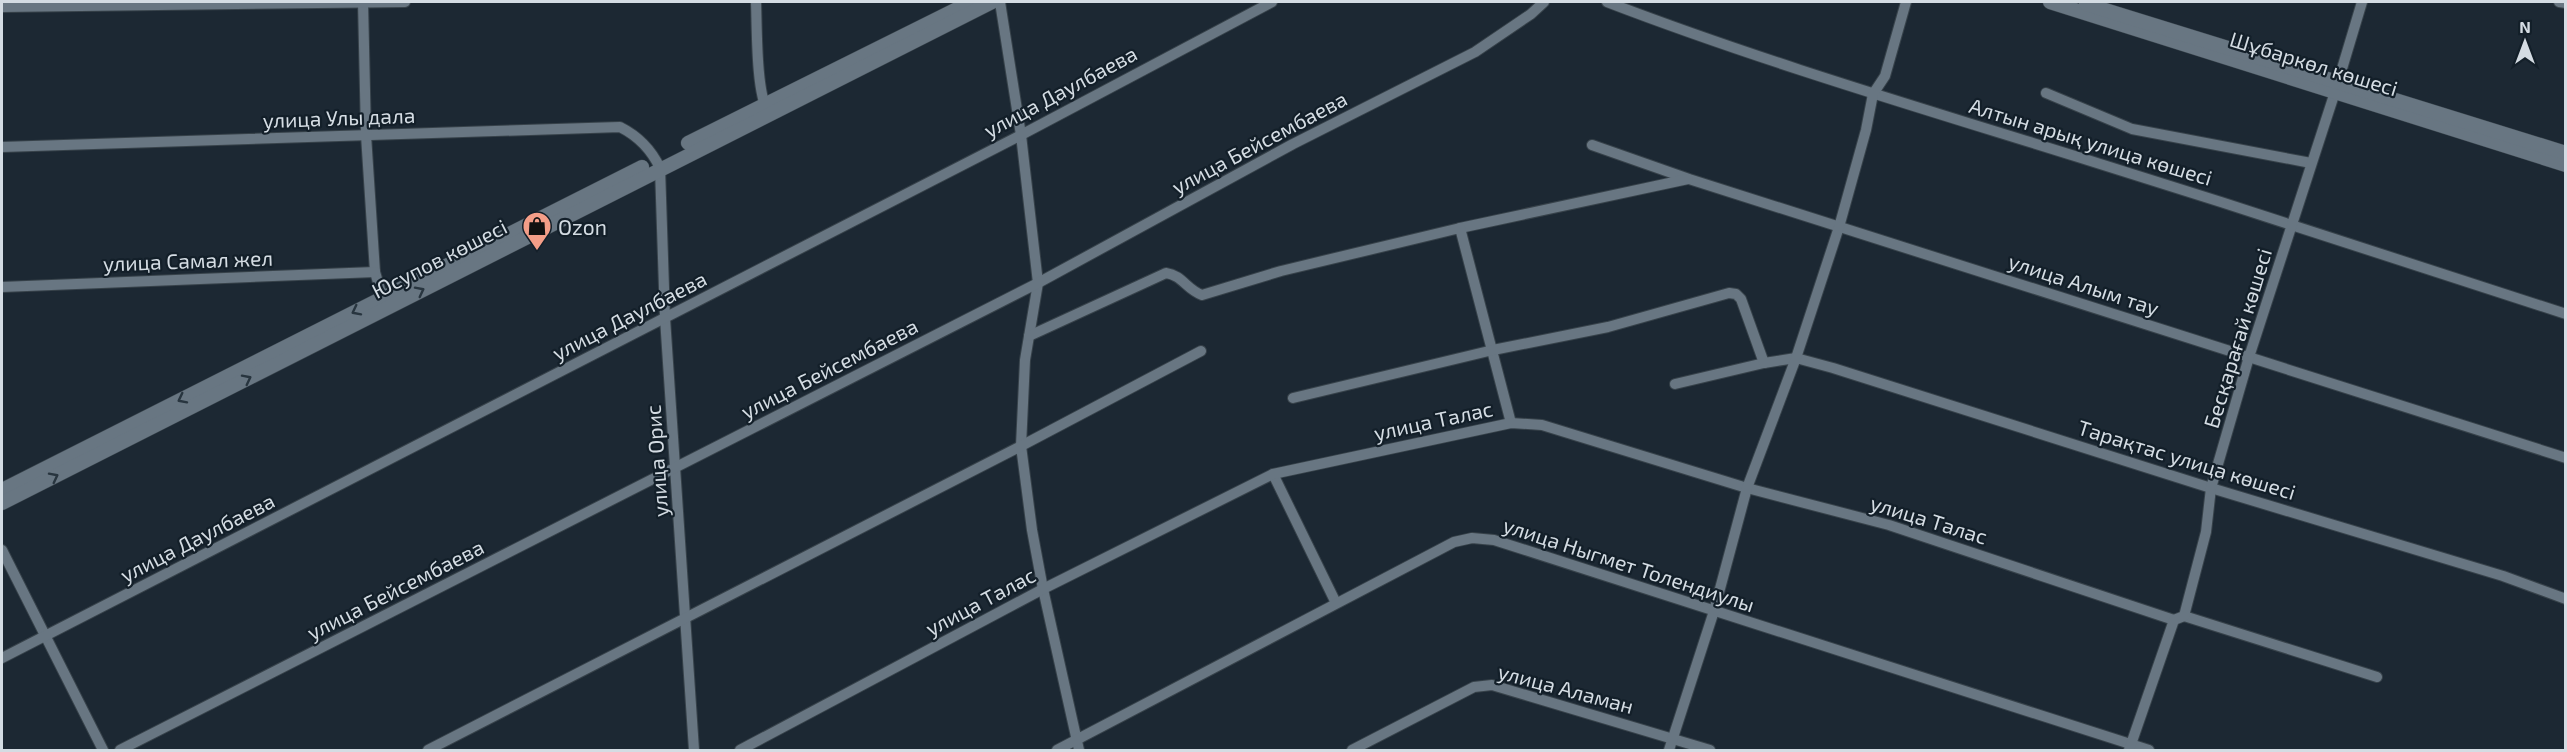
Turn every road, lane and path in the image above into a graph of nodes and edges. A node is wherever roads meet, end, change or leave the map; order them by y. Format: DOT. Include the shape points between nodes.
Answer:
graph roads {
  1 [pos="363,2"];
  2 [pos="405,2"];
  3 [pos="756,2"];
  4 [pos="971,2"];
  5 [pos="992,2"];
  6 [pos="1000,2"];
  7 [pos="1272,2"];
  8 [pos="1544,2"];
  9 [pos="1607,2"];
  10 [pos="1906,2"];
  11 [pos="2050,2"];
  12 [pos="2080,2"];
  13 [pos="2362,2"];
  14 [pos="2559,2"];
  15 [pos="2565,3"];
  16 [pos="2,7"];
  17 [pos="2337,87"];
  18 [pos="1873,93"];
  19 [pos="2046,93"];
  20 [pos="767,110"];
  21 [pos="366,135"];
  22 [pos="1021,135"];
  23 [pos="1592,145"];
  24 [pos="2,147"];
  25 [pos="2565,153"];
  26 [pos="2311,163"];
  27 [pos="658,164"];
  28 [pos="2565,165"];
  29 [pos="1689,179"];
  30 [pos="2293,224"];
  31 [pos="1839,227"];
  32 [pos="1460,228"];
  33 [pos="375,272"];
  34 [pos="1038,283"];
  35 [pos="2,287"];
  36 [pos="384,303"];
  37 [pos="2565,314"];
  38 [pos="666,318"];
  39 [pos="1029,336"];
  40 [pos="1493,350"];
  41 [pos="1201,351"];
  42 [pos="2249,357"];
  43 [pos="1796,358"];
  44 [pos="1764,363"];
  45 [pos="1675,384"];
  46 [pos="1293,398"];
  47 [pos="1511,423"];
  48 [pos="1021,446"];
  49 [pos="2565,458"];
  50 [pos="677,467"];
  51 [pos="1273,474"];
  52 [pos="1747,488"];
  53 [pos="2211,488"];
  54 [pos="2,490"];
  55 [pos="2,503"];
  56 [pos="2,550"];
  57 [pos="1043,589"];
  58 [pos="2565,599"];
  59 [pos="1336,603"];
  60 [pos="1714,611"];
  61 [pos="687,618"];
  62 [pos="2179,618"];
  63 [pos="46,636"];
  64 [pos="2,658"];
  65 [pos="2377,677"];
  66 [pos="1673,739"];
  67 [pos="1078,745"];
  68 [pos="2130,748"];
  69 [pos="103,750"];
  70 [pos="120,750"];
  71 [pos="428,750"];
  72 [pos="694,750"];
  73 [pos="740,750"];
  74 [pos="1057,750"];
  75 [pos="1352,750"];
  76 [pos="1669,750"];
  77 [pos="1710,750"];
  78 [pos="2149,750"];
  1 -- 2 [label="street"];
  1 -- 16 [label="street"];
  1 -- 21 [label="street"];
  3 -- 20 [label="street" via="761,84"];
  4 -- 20 [label="street, Юсупов көшесі"];
  5 -- 20 [label="street, Юсупов көшесі"];
  6 -- 22 [label="street"];
  7 -- 22 [label="street, улица Даулбаева"];
  8 -- 34 [label="street, улица Бейсембаева" via="1475,52 1293,144"];
  9 -- 18 [label="street, Алтын арық улица көшесі" via="1695,36"];
  10 -- 18 [label="street" via="1885,76"];
  11 -- 17 [label="street, Шұбаркөл көшесі"];
  12 -- 17 [label="street, Шұбаркөл көшесі"];
  13 -- 17 [label="street, Бесқарағай көшесі"];
  14 -- 15 [label="street"];
  17 -- 25 [label="street, Шұбаркөл көшесі"];
  17 -- 26 [label="street, Бесқарағай көшесі"];
  17 -- 28 [label="street, Шұбаркөл көшесі"];
  18 -- 30 [label="street, Алтын арық улица көшесі"];
  18 -- 31 [label="street"];
  19 -- 26 [label="street" via="2132,129"];
  20 -- 27 [label="street, Юсупов көшесі"];
  21 -- 24 [label="street, улица Улы дала"];
  21 -- 27 [label="street, улица Улы дала" via="620,127 633,134"];
  21 -- 33 [label="street"];
  22 -- 34 [label="street"];
  22 -- 38 [label="street, улица Даулбаева"];
  23 -- 29 [label="street, улица Алым тау"];
  26 -- 30 [label="street, Бесқарағай көшесі"];
  27 -- 36 [label="street, Юсупов көшесі"];
  27 -- 38 [label="street, улица Орис"];
  29 -- 31 [label="street, улица Алым тау"];
  29 -- 32 [label="street"];
  30 -- 37 [label="street, Алтын арық улица көшесі"];
  30 -- 42 [label="street, Бесқарағай көшесі"];
  31 -- 42 [label="street, улица Алым тау"];
  31 -- 43 [label="street"];
  32 -- 39 [label="street" via="1281,271 1202,295 1176,274 1166,273"];
  32 -- 40 [label="street"];
  33 -- 35 [label="street, улица Самал жел"];
  33 -- 36 [label="street"];
  34 -- 39 [label="street"];
  34 -- 50 [label="street, улица Бейсембаева"];
  36 -- 54 [label="street, Юсупов көшесі, one-way"];
  55 -- 36 [label="street, Юсупов көшесі, one-way"];
  38 -- 50 [label="street, улица Орис"];
  38 -- 63 [label="street, улица Даулбаева"];
  39 -- 48 [label="street" via="1024,360"];
  40 -- 44 [label="street" via="1608,327 1729,293 1741,299"];
  40 -- 46 [label="street"];
  40 -- 47 [label="street"];
  41 -- 48 [label="street"];
  42 -- 49 [label="street, улица Алым тау"];
  42 -- 53 [label="street, Бесқарағай көшесі"];
  43 -- 44 [label="street"];
  43 -- 52 [label="street"];
  43 -- 53 [label="street, Тарақтас улица көшесі"];
  44 -- 45 [label="street"];
  47 -- 51 [label="street, улица Талас"];
  47 -- 52 [label="street, улица Талас" via="1542,425"];
  48 -- 57 [label="street"];
  48 -- 61 [label="street"];
  50 -- 61 [label="street, улица Орис"];
  50 -- 70 [label="street, улица Бейсембаева"];
  51 -- 57 [label="street, улица Талас"];
  51 -- 59 [label="street"];
  52 -- 60 [label="street"];
  52 -- 62 [label="street, улица Талас" via="1889,525"];
  53 -- 58 [label="street, Тарақтас улица көшесі" via="2503,576"];
  53 -- 62 [label="street, Бесқарағай көшесі" via="2206,532"];
  56 -- 63 [label="street"];
  57 -- 67 [label="street"];
  57 -- 73 [label="street, улица Талас"];
  59 -- 60 [label="street, улица Ныгмет Толендиулы" via="1454,542 1472,538 1494,540"];
  59 -- 67 [label="street, улица Ныгмет Толендиулы"];
  60 -- 66 [label="street"];
  60 -- 68 [label="street, улица Ныгмет Толендиулы"];
  61 -- 71 [label="street"];
  61 -- 72 [label="street, улица Орис"];
  62 -- 65 [label="street, улица Талас"];
  62 -- 68 [label="street, Бесқарағай көшесі"];
  63 -- 64 [label="street, улица Даулбаева"];
  63 -- 69 [label="street"];
  66 -- 75 [label="street, улица Аламан" via="1492,685 1474,687"];
  66 -- 76 [label="street"];
  66 -- 77 [label="street, улица Аламан"];
  67 -- 74 [label="street, улица Ныгмет Толендиулы"];
  68 -- 78 [label="street, улица Ныгмет Толендиулы"];
}
